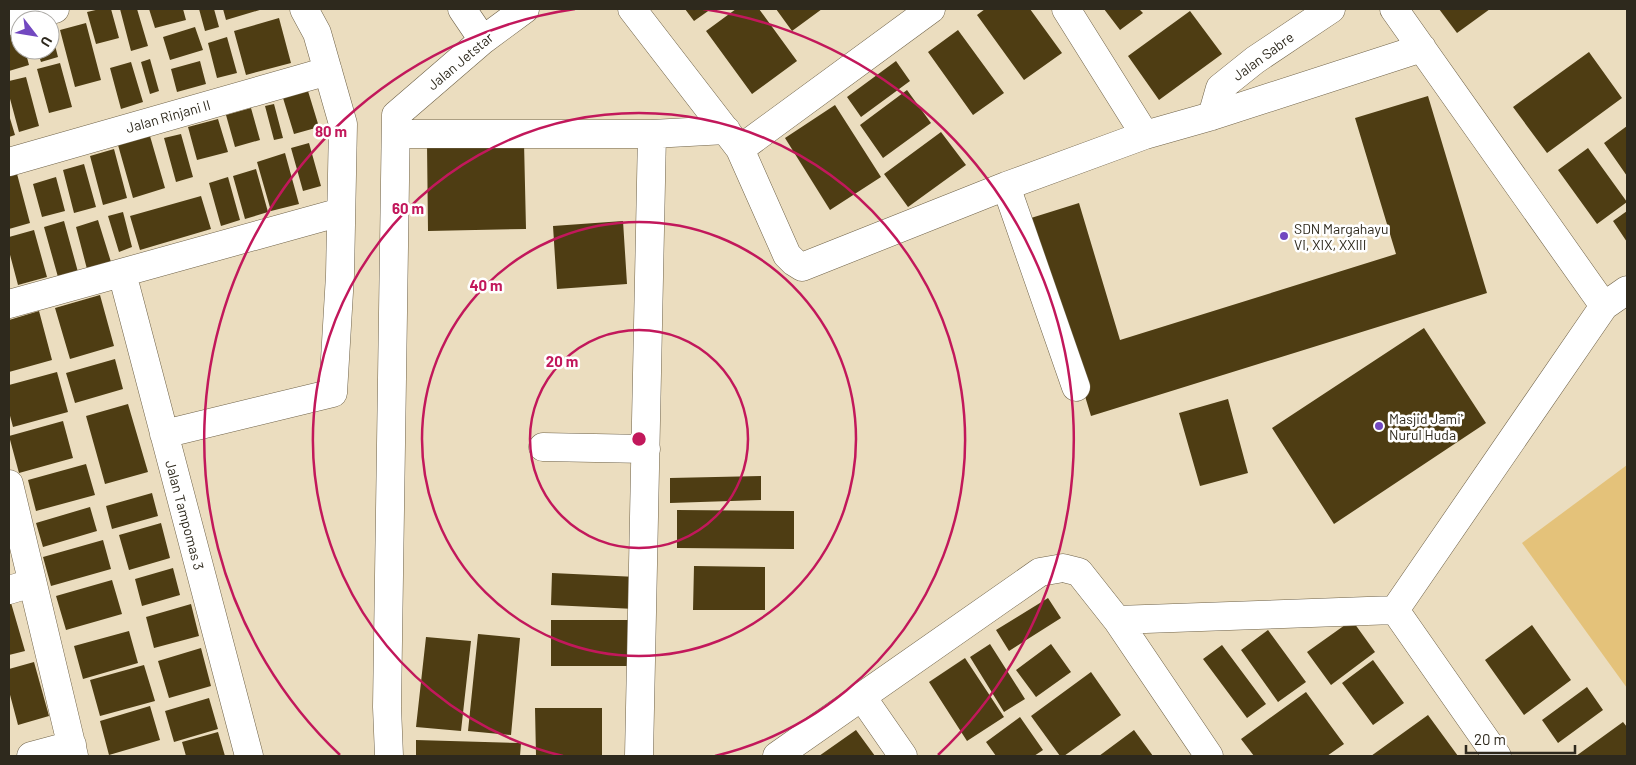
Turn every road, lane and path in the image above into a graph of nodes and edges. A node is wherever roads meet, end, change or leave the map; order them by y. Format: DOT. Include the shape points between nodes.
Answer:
graph roads {
  1 [pos="55,9"];
  2 [pos="304,9"];
  3 [pos="462,9"];
  4 [pos="525,9"];
  5 [pos="632,9"];
  6 [pos="931,9"];
  7 [pos="1066,9"];
  8 [pos="1331,9"];
  9 [pos="1394,9"];
  10 [pos="9,21"];
  11 [pos="483,40"];
  12 [pos="1422,48"];
  13 [pos="328,71"];
  14 [pos="1212,116"];
  15 [pos="396,124"];
  16 [pos="652,134"];
  17 [pos="1145,135"];
  18 [pos="733,139"];
  19 [pos="9,162"];
  20 [pos="1006,186"];
  21 [pos="341,212"];
  22 [pos="122,273"];
  23 [pos="1627,290"];
  24 [pos="9,304"];
  25 [pos="1604,306"];
  26 [pos="1076,387"];
  27 [pos="164,434"];
  28 [pos="543,447"];
  29 [pos="646,449"];
  30 [pos="9,484"];
  31 [pos="21,586"];
  32 [pos="1394,610"];
  33 [pos="1117,620"];
  34 [pos="862,697"];
  35 [pos="73,751"];
  36 [pos="31,756"];
  37 [pos="249,756"];
  38 [pos="389,756"];
  39 [pos="639,756"];
  40 [pos="777,756"];
  41 [pos="903,756"];
  42 [pos="1209,756"];
  43 [pos="1497,756"];
  1 -- 10 [label="street"];
  2 -- 13 [label="street" via="317,33"];
  3 -- 11 [label="street"];
  4 -- 11 [label="street, Jalan Jetstar"];
  5 -- 18 [label="street"];
  6 -- 18 [label="street"];
  7 -- 17 [label="street"];
  8 -- 14 [label="street, Jalan Sabre" via="1255,60 1220,88"];
  9 -- 12 [label="street"];
  11 -- 15 [label="street, Jalan Jetstar"];
  12 -- 14 [label="street"];
  12 -- 25 [label="street"];
  13 -- 19 [label="street, Jalan Rinjani II"];
  13 -- 21 [label="street" via="343,124"];
  14 -- 17 [label="street"];
  15 -- 16 [label="street"];
  15 -- 38 [label="street" via="387,707"];
  16 -- 18 [label="street"];
  16 -- 29 [label="street"];
  17 -- 20 [label="street"];
  18 -- 20 [label="street" via="787,255 802,267"];
  20 -- 26 [label="street"];
  21 -- 22 [label="street"];
  21 -- 27 [label="street" via="333,393"];
  22 -- 24 [label="street"];
  22 -- 27 [label="street, Jalan Tampomas 3"];
  23 -- 25 [label="street"];
  25 -- 32 [label="street"];
  27 -- 37 [label="street, Jalan Tampomas 3"];
  28 -- 29 [label="street"];
  29 -- 39 [label="street"];
  30 -- 31 [label="street"];
  31 -- 35 [label="street"];
  32 -- 33 [label="street"];
  32 -- 43 [label="street"];
  33 -- 34 [label="street" via="1079,572 1063,568 1040,572"];
  33 -- 42 [label="street"];
  34 -- 40 [label="street"];
  34 -- 41 [label="street"];
  35 -- 36 [label="street"];
}
